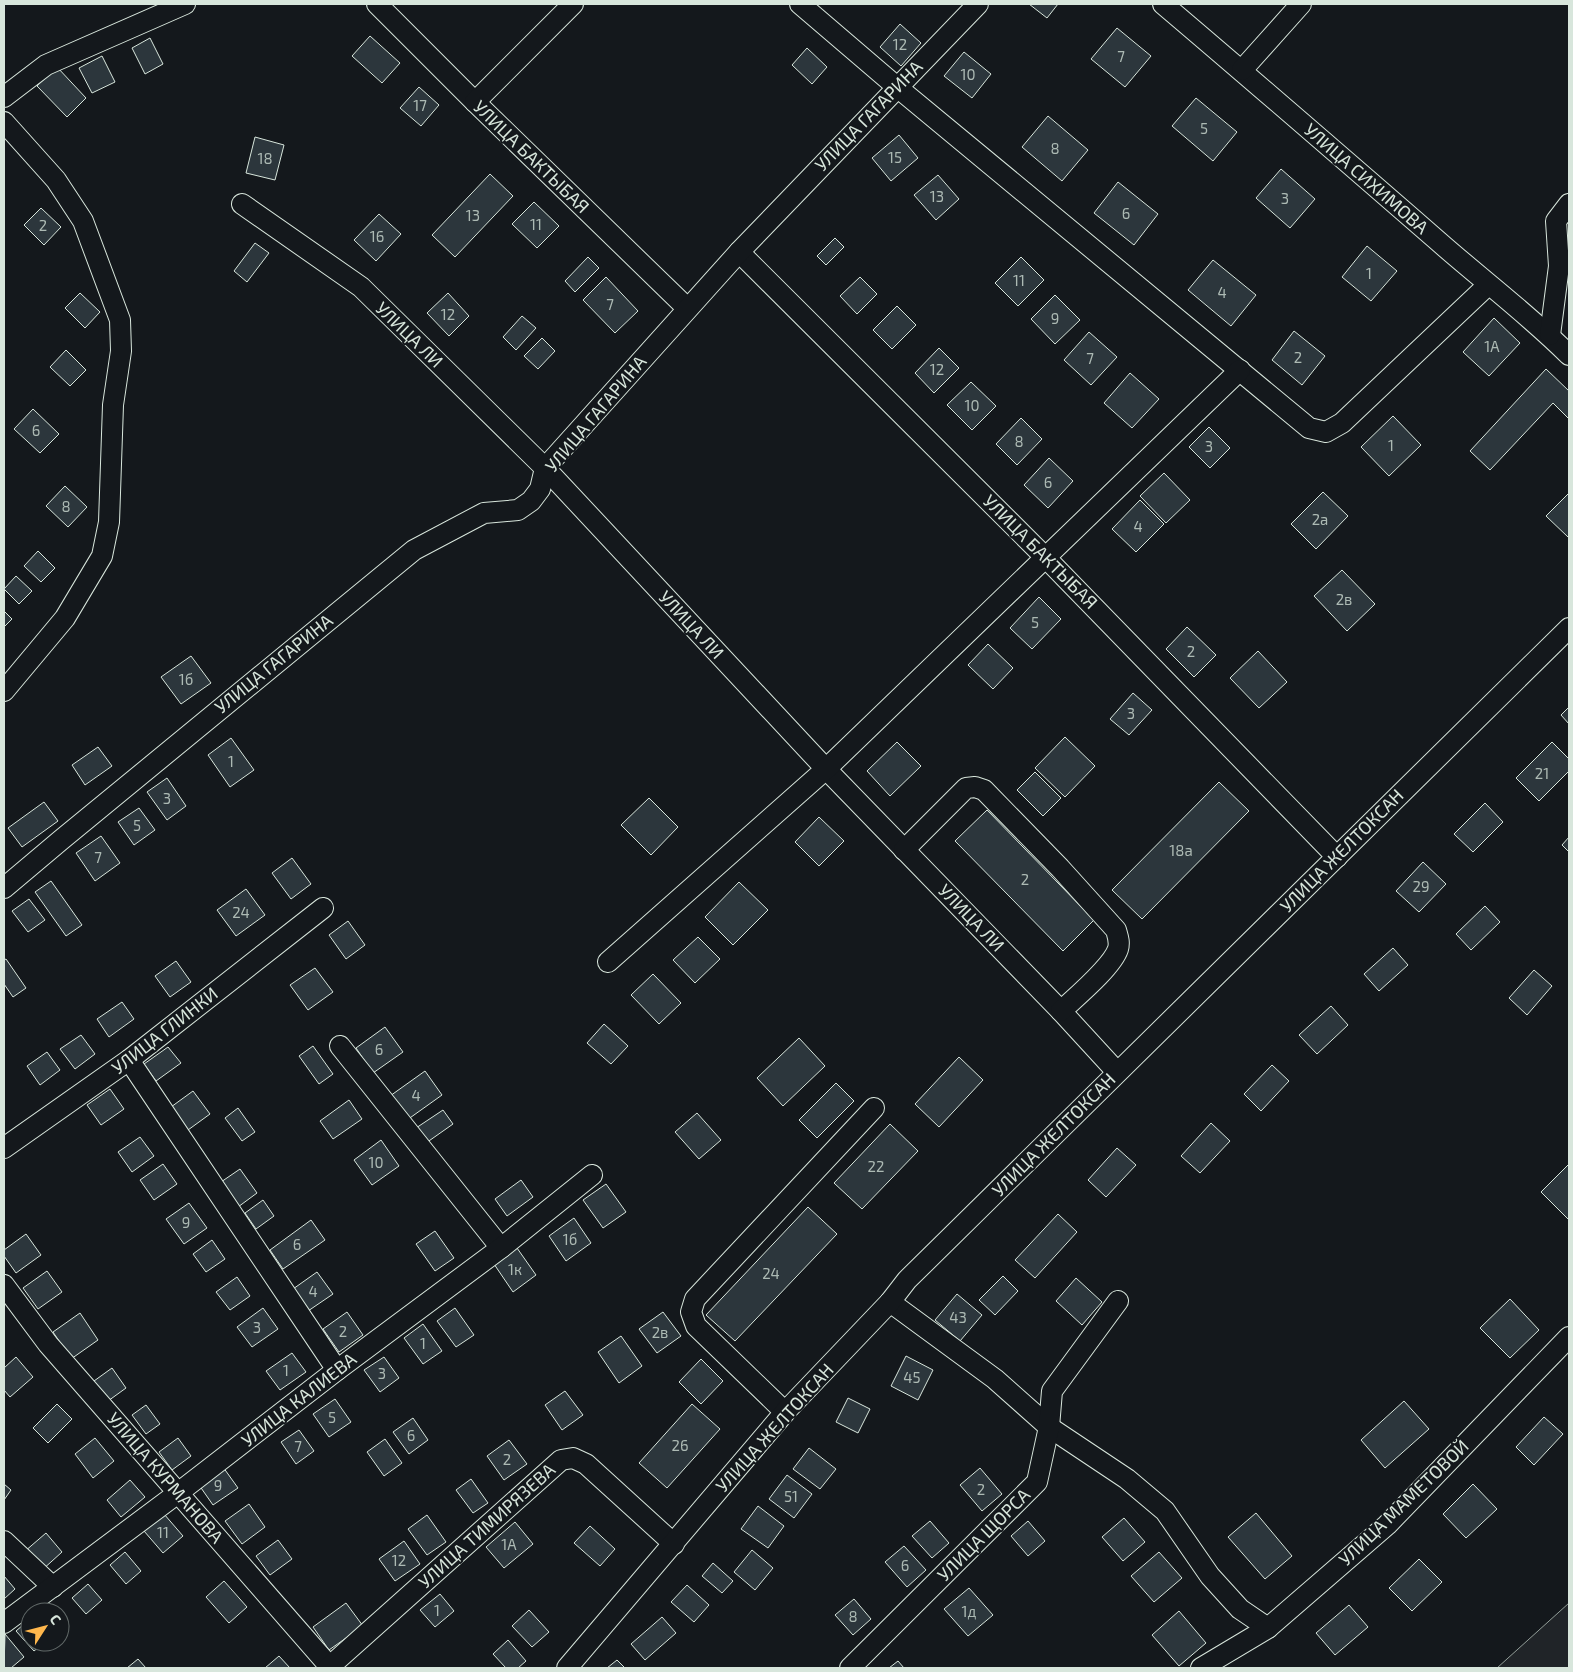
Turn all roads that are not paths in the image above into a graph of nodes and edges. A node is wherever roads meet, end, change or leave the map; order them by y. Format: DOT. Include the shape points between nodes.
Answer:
graph roads {
  1 [pos="186,4"];
  2 [pos="377,4"];
  3 [pos="573,4"];
  4 [pos="800,4"];
  5 [pos="978,4"];
  6 [pos="1162,4"];
  7 [pos="1301,4"];
  8 [pos="1242,70"];
  9 [pos="897,87"];
  10 [pos="4,97"];
  11 [pos="475,102"];
  12 [pos="4,122"];
  13 [pos="242,204"];
  14 [pos="1569,204"];
  15 [pos="739,252"];
  16 [pos="1488,285"];
  17 [pos="687,308"];
  18 [pos="1550,336"];
  19 [pos="1569,355"];
  20 [pos="1240,370"];
  21 [pos="545,468"];
  22 [pos="1046,558"];
  23 [pos="1569,628"];
  24 [pos="4,691"];
  25 [pos="826,770"];
  26 [pos="904,850"];
  27 [pos="1337,857"];
  28 [pos="4,888"];
  29 [pos="323,908"];
  30 [pos="608,962"];
  31 [pos="1061,1011"];
  32 [pos="340,1046"];
  33 [pos="130,1060"];
  34 [pos="1117,1072"];
  35 [pos="874,1108"];
  36 [pos="4,1148"];
  37 [pos="592,1175"];
  38 [pos="501,1248"];
  39 [pos="4,1285"];
  40 [pos="1118,1301"];
  41 [pos="890,1302"];
  42 [pos="1569,1337"];
  43 [pos="337,1370"];
  44 [pos="785,1412"];
  45 [pos="1049,1427"];
  46 [pos="178,1493"];
  47 [pos="4,1541"];
  48 [pos="674,1544"];
  49 [pos="53,1587"];
  50 [pos="4,1623"];
  51 [pos="1268,1628"];
  52 [pos="329,1668"];
  53 [pos="567,1668"];
  54 [pos="850,1668"];
  55 [pos="1201,1668"];
  1 -- 10 [label="street" via="46,65"];
  2 -- 11 [label="street, УЛИЦА БАКТЫБАЯ"];
  3 -- 11 [label="street"];
  4 -- 9 [label="street"];
  5 -- 9 [label="street, УЛИЦА ГАГАРИНА"];
  6 -- 8 [label="street, УЛИЦА СИХИМОВА"];
  7 -- 8 [label="street"];
  8 -- 16 [label="street, УЛИЦА СИХИМОВА"];
  9 -- 15 [label="street, УЛИЦА ГАГАРИНА"];
  9 -- 20 [label="street"];
  11 -- 17 [label="street, УЛИЦА БАКТЫБАЯ"];
  12 -- 24 [label="street" via="56,180 83,220 120,320 121,351 113,405 109,522 102,556 65,618"];
  13 -- 21 [label="street, УЛИЦА ЛИ" via="361,288"];
  14 -- 18 [label="street" via="1556,221 1559,266"];
  15 -- 17 [label="street, УЛИЦА ГАГАРИНА"];
  15 -- 22 [label="street, УЛИЦА БАКТЫБАЯ"];
  16 -- 18 [label="street, УЛИЦА СИХИМОВА"];
  16 -- 20 [label="street" via="1342,423 1326,432 1309,428"];
  17 -- 21 [label="street, УЛИЦА ГАГАРИНА"];
  18 -- 19 [label="street, УЛИЦА СИХИМОВА"];
  20 -- 22 [label="street"];
  21 -- 25 [label="street, УЛИЦА ЛИ"];
  21 -- 28 [label="street, УЛИЦА ГАГАРИНА" via="540,489 531,501 518,510 484,513 414,550"];
  22 -- 25 [label="street"];
  22 -- 27 [label="street, УЛИЦА БАКТЫБАЯ"];
  23 -- 27 [label="street, УЛИЦА ЖЕЛТОКСАН"];
  25 -- 26 [label="street, УЛИЦА ЛИ"];
  25 -- 30 [label="street"];
  26 -- 31 [label="street, УЛИЦА ЛИ"];
  26 -- 31 [label="street" via="966,788 984,790 1116,930 1118,949 1113,960"];
  27 -- 34 [label="street, УЛИЦА ЖЕЛТОКСАН"];
  29 -- 33 [label="street, УЛИЦА ГЛИНКИ"];
  31 -- 34 [label="street, УЛИЦА ЛИ"];
  32 -- 38 [label="street"];
  33 -- 36 [label="street, УЛИЦА ГЛИНКИ"];
  33 -- 43 [label="street"];
  34 -- 41 [label="street, УЛИЦА ЖЕЛТОКСАН" via="907,1280"];
  35 -- 44 [label="street" via="695,1298 691,1312 696,1326"];
  37 -- 38 [label="street, УЛИЦА КАЛИЕВА"];
  38 -- 43 [label="street, УЛИЦА КАЛИЕВА"];
  39 -- 46 [label="street, УЛИЦА КУРМАНОВА" via="48,1344"];
  40 -- 45 [label="street, УЛИЦА ЩОРСА" via="1052,1391"];
  41 -- 44 [label="street, УЛИЦА ЖЕЛТОКСАН"];
  41 -- 45 [label="street" via="995,1379"];
  42 -- 51 [label="street, УЛИЦА МАМЕТОВОЙ" via="1387,1525"];
  43 -- 46 [label="street, УЛИЦА КАЛИЕВА"];
  44 -- 48 [label="street, УЛИЦА ЖЕЛТОКСАН"];
  45 -- 51 [label="street" via="1127,1478 1165,1511 1210,1576 1240,1609"];
  45 -- 54 [label="street, УЛИЦА ЩОРСА" via="1037,1482"];
  46 -- 49 [label="street, УЛИЦА КАЛИЕВА"];
  46 -- 52 [label="street, УЛИЦА КУРМАНОВА"];
  47 -- 49 [label="street"];
  48 -- 52 [label="street, УЛИЦА ТИМИРЯЗЕВА" via="586,1464 573,1458 561,1460"];
  48 -- 53 [label="street, УЛИЦА ЖЕЛТОКСАН"];
  49 -- 50 [label="street, УЛИЦА КАЛИЕВА"];
  51 -- 55 [label="street, УЛИЦА МАМЕТОВОЙ"];
}
